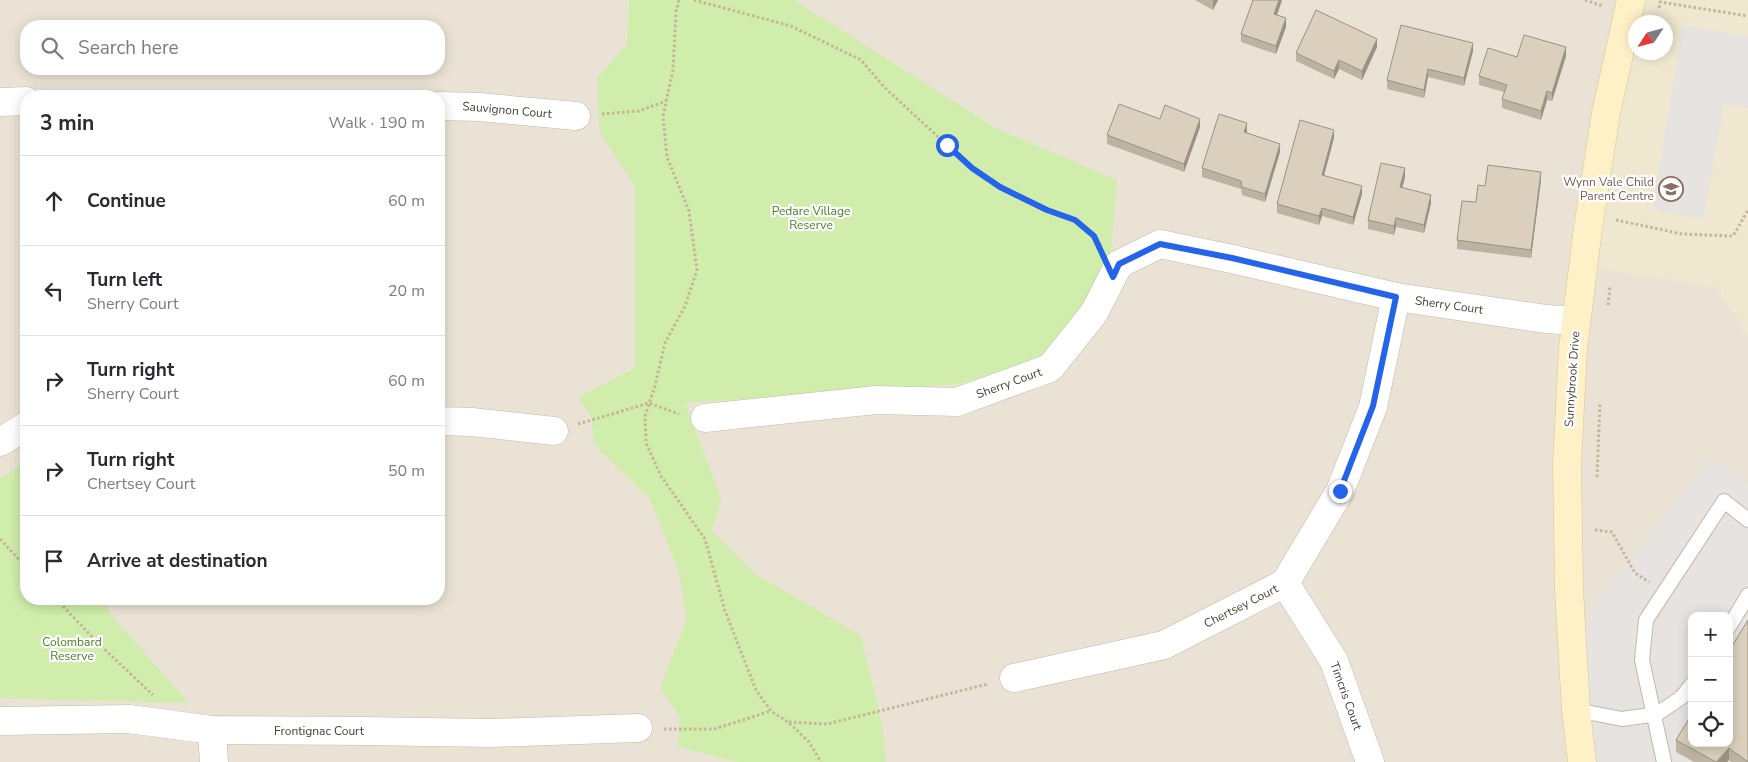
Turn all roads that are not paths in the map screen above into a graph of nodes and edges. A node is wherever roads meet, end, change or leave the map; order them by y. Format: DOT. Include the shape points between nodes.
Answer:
graph roads {
  1 [pos="1631,0"];
  2 [pos="20,101"];
  3 [pos="0,102"];
  4 [pos="445,106"];
  5 [pos="576,116"];
  6 [pos="1396,297"];
  7 [pos="1576,322"];
  8 [pos="705,418"];
  9 [pos="445,421"];
  10 [pos="20,430"];
  11 [pos="554,431"];
  12 [pos="0,442"];
  13 [pos="1748,520"];
  14 [pos="1285,583"];
  15 [pos="1748,595"];
  16 [pos="1733,620"];
  17 [pos="1014,678"];
  18 [pos="1688,689"];
  19 [pos="1576,710"];
  20 [pos="1653,714"];
  21 [pos="0,721"];
  22 [pos="638,728"];
  23 [pos="212,730"];
  24 [pos="214,762"];
  25 [pos="1370,762"];
  26 [pos="1582,762"];
  27 [pos="1664,762"];
  1 -- 7 [label="street, Sunnybrook Drive" via="1606,112"];
  2 -- 3 [label="street"];
  4 -- 5 [label="street, Sauvignon Court"];
  6 -- 7 [label="street, Sherry Court"];
  6 -- 8 [label="street, Sherry Court" via="1160,244 1119,264 1094,313 1050,368 957,402 876,400"];
  6 -- 14 [label="street, Chertsey Court" via="1373,406 1340,491"];
  7 -- 19 [label="street, Sunnybrook Drive" via="1567,464 1569,589"];
  9 -- 11 [label="street"];
  10 -- 12 [label="street"];
  13 -- 20 [label="lane" via="1724,501 1646,620 1642,660"];
  14 -- 17 [label="street, Chertsey Court" via="1164,645"];
  14 -- 25 [label="street, Timcris Court" via="1334,661"];
  15 -- 16 [label="lane"];
  18 -- 20 [label="lane" via="1682,697"];
  19 -- 20 [label="lane" via="1622,719"];
  19 -- 26 [label="street, Sunnybrook Drive"];
  20 -- 27 [label="lane"];
  21 -- 23 [label="street, Frontignac Court" via="129,719"];
  22 -- 23 [label="street, Frontignac Court" via="490,733"];
  23 -- 24 [label="street"];
}
